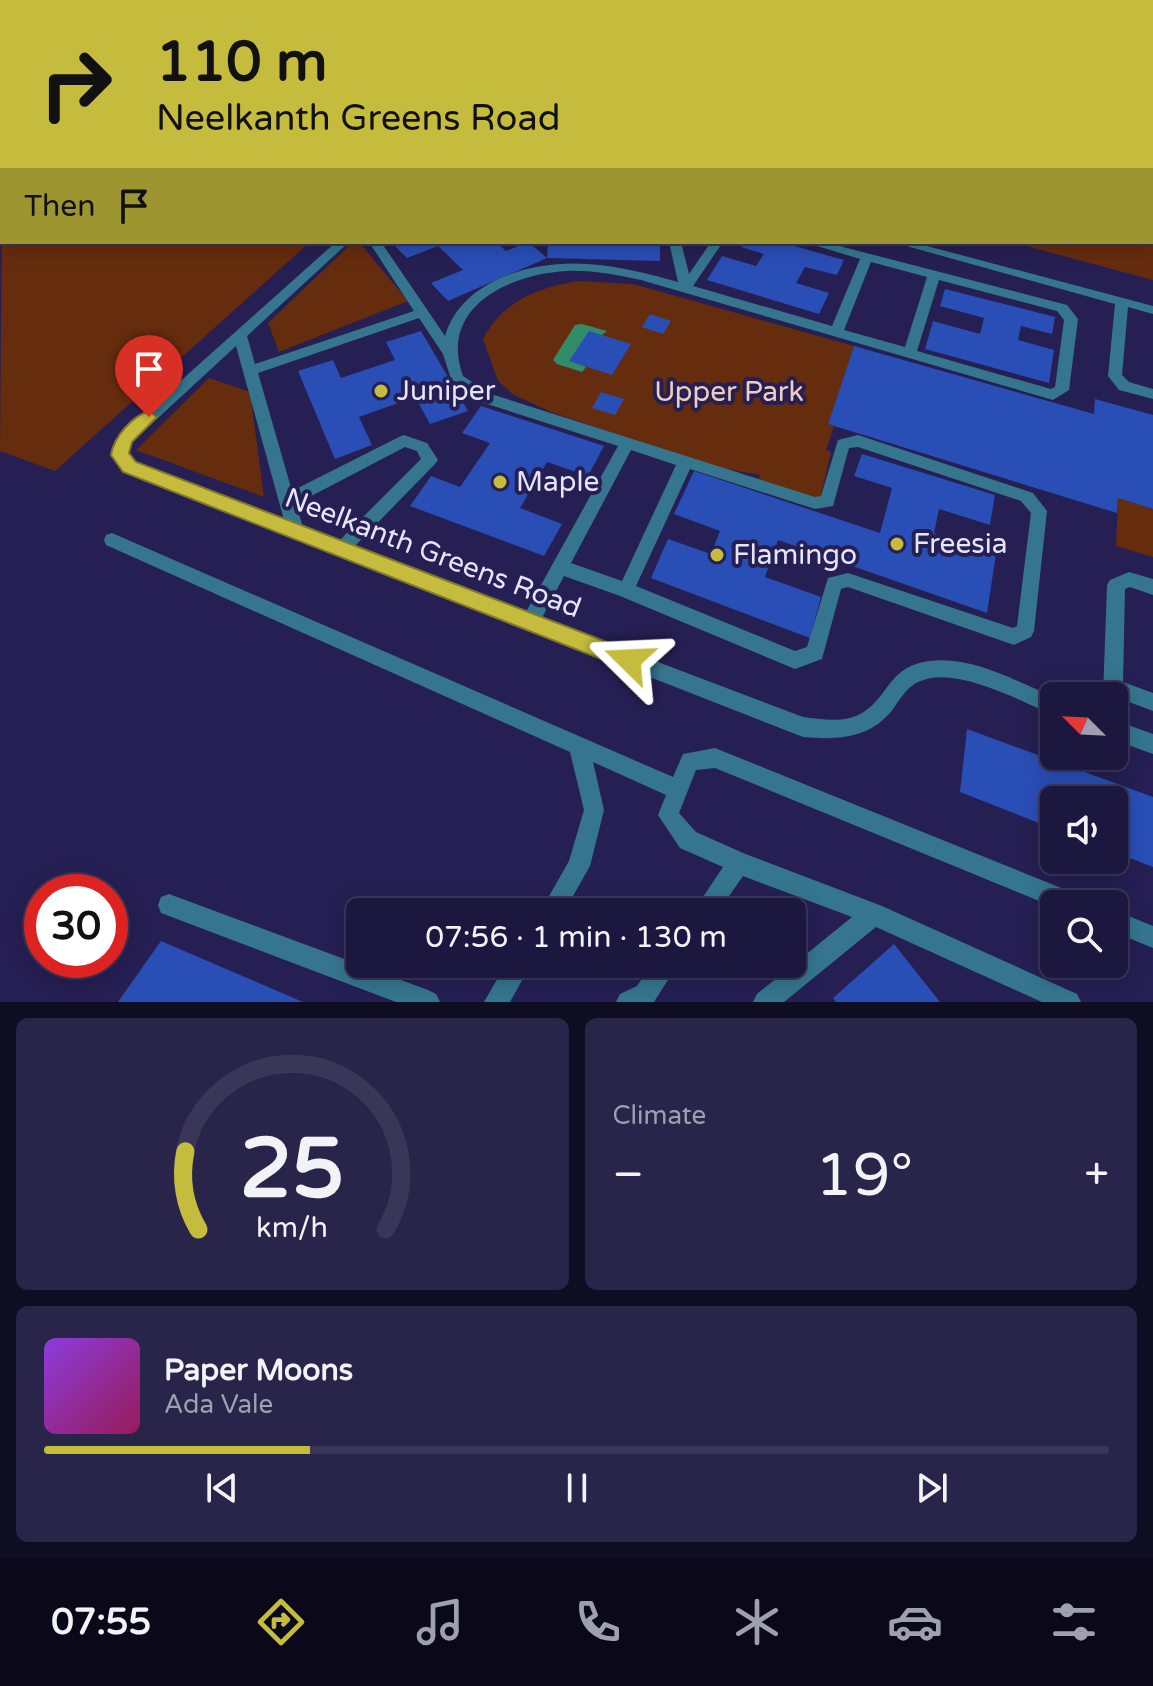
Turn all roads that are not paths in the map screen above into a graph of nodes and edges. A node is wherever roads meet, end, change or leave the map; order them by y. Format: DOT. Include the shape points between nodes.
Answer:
graph roads {
  1 [pos="341,244"];
  2 [pos="376,244"];
  3 [pos="675,244"];
  4 [pos="716,244"];
  5 [pos="818,244"];
  6 [pos="905,244"];
  7 [pos="867,257"];
  8 [pos="934,274"];
  9 [pos="686,288"];
  10 [pos="1122,302"];
  11 [pos="1153,310"];
  12 [pos="424,312"];
  13 [pos="836,332"];
  14 [pos="240,335"];
  15 [pos="910,353"];
  16 [pos="451,354"];
  17 [pos="250,371"];
  18 [pos="1153,394"];
  19 [pos="627,444"];
  20 [pos="685,462"];
  21 [pos="287,501"];
  22 [pos="295,529"];
  23 [pos="112,540"];
  24 [pos="342,548"];
  25 [pos="560,567"];
  26 [pos="1153,587"];
  27 [pos="626,590"];
  28 [pos="530,622"];
  29 [pos="1113,682"];
  30 [pos="1128,696"];
  31 [pos="1040,701"];
  32 [pos="1153,702"];
  33 [pos="1128,735"];
  34 [pos="1153,744"];
  35 [pos="579,747"];
  36 [pos="678,790"];
  37 [pos="739,863"];
  38 [pos="1040,891"];
  39 [pos="560,898"];
  40 [pos="714,898"];
  41 [pos="169,905"];
  42 [pos="874,914"];
  43 [pos="1128,927"];
  44 [pos="1153,937"];
  45 [pos="511,978"];
  46 [pos="656,978"];
  47 [pos="428,1002"];
  48 [pos="496,1002"];
  49 [pos="628,1002"];
  50 [pos="765,1002"];
  51 [pos="1069,1002"];
  1 -- 14 [label="street, Neelkanth Greens Road"];
  2 -- 12 [label="street"];
  3 -- 9 [label="street"];
  4 -- 9 [label="street"];
  5 -- 7 [label="street"];
  6 -- 10 [label="street"];
  7 -- 8 [label="street"];
  7 -- 13 [label="street"];
  8 -- 15 [label="street"];
  8 -- 15 [label="street" via="1062,308 1071,319 1062,390 1053,395"];
  9 -- 13 [label="street"];
  9 -- 16 [label="street" via="586,267 531,272 498,284 472,303 455,327"];
  10 -- 11 [label="street"];
  10 -- 18 [label="street" via="1115,376 1124,386"];
  12 -- 16 [label="street"];
  12 -- 17 [label="street"];
  13 -- 15 [label="street"];
  14 -- 17 [label="street"];
  14 -- 22 [label="street, Neelkanth Greens Road" via="126,438 120,455 129,467"];
  16 -- 19 [label="street" via="457,379 470,390"];
  17 -- 21 [label="street"];
  19 -- 20 [label="street"];
  19 -- 25 [label="street"];
  20 -- 27 [label="street"];
  20 -- 27 [label="street" via="815,503 827,501 843,444 858,441 1027,497 1039,511 1025,631 1014,637 848,580 834,583 815,653 795,660"];
  21 -- 22 [label="street"];
  21 -- 24 [label="street" via="404,441 422,447 430,460"];
  22 -- 24 [label="street, Neelkanth Greens Road"];
  23 -- 35 [label="street"];
  24 -- 28 [label="street, Neelkanth Greens Road"];
  25 -- 27 [label="street"];
  25 -- 28 [label="street"];
  26 -- 29 [label="street" via="1129,579 1116,585"];
  28 -- 31 [label="street, Neelkanth Greens Road" via="803,727 838,730 867,721 906,677 928,670 963,672"];
  30 -- 32 [label="street"];
  33 -- 34 [label="street"];
  35 -- 36 [label="street"];
  35 -- 39 [label="street" via="594,810 579,866"];
  36 -- 37 [label="street" via="668,815 688,840"];
  36 -- 38 [label="street" via="690,761 715,758"];
  37 -- 40 [label="street"];
  37 -- 42 [label="street"];
  41 -- 47 [label="street"];
  42 -- 50 [label="street"];
  42 -- 51 [label="street"];
  43 -- 44 [label="street"];
  45 -- 48 [label="street"];
  46 -- 49 [label="street" via="645,994"];
}
